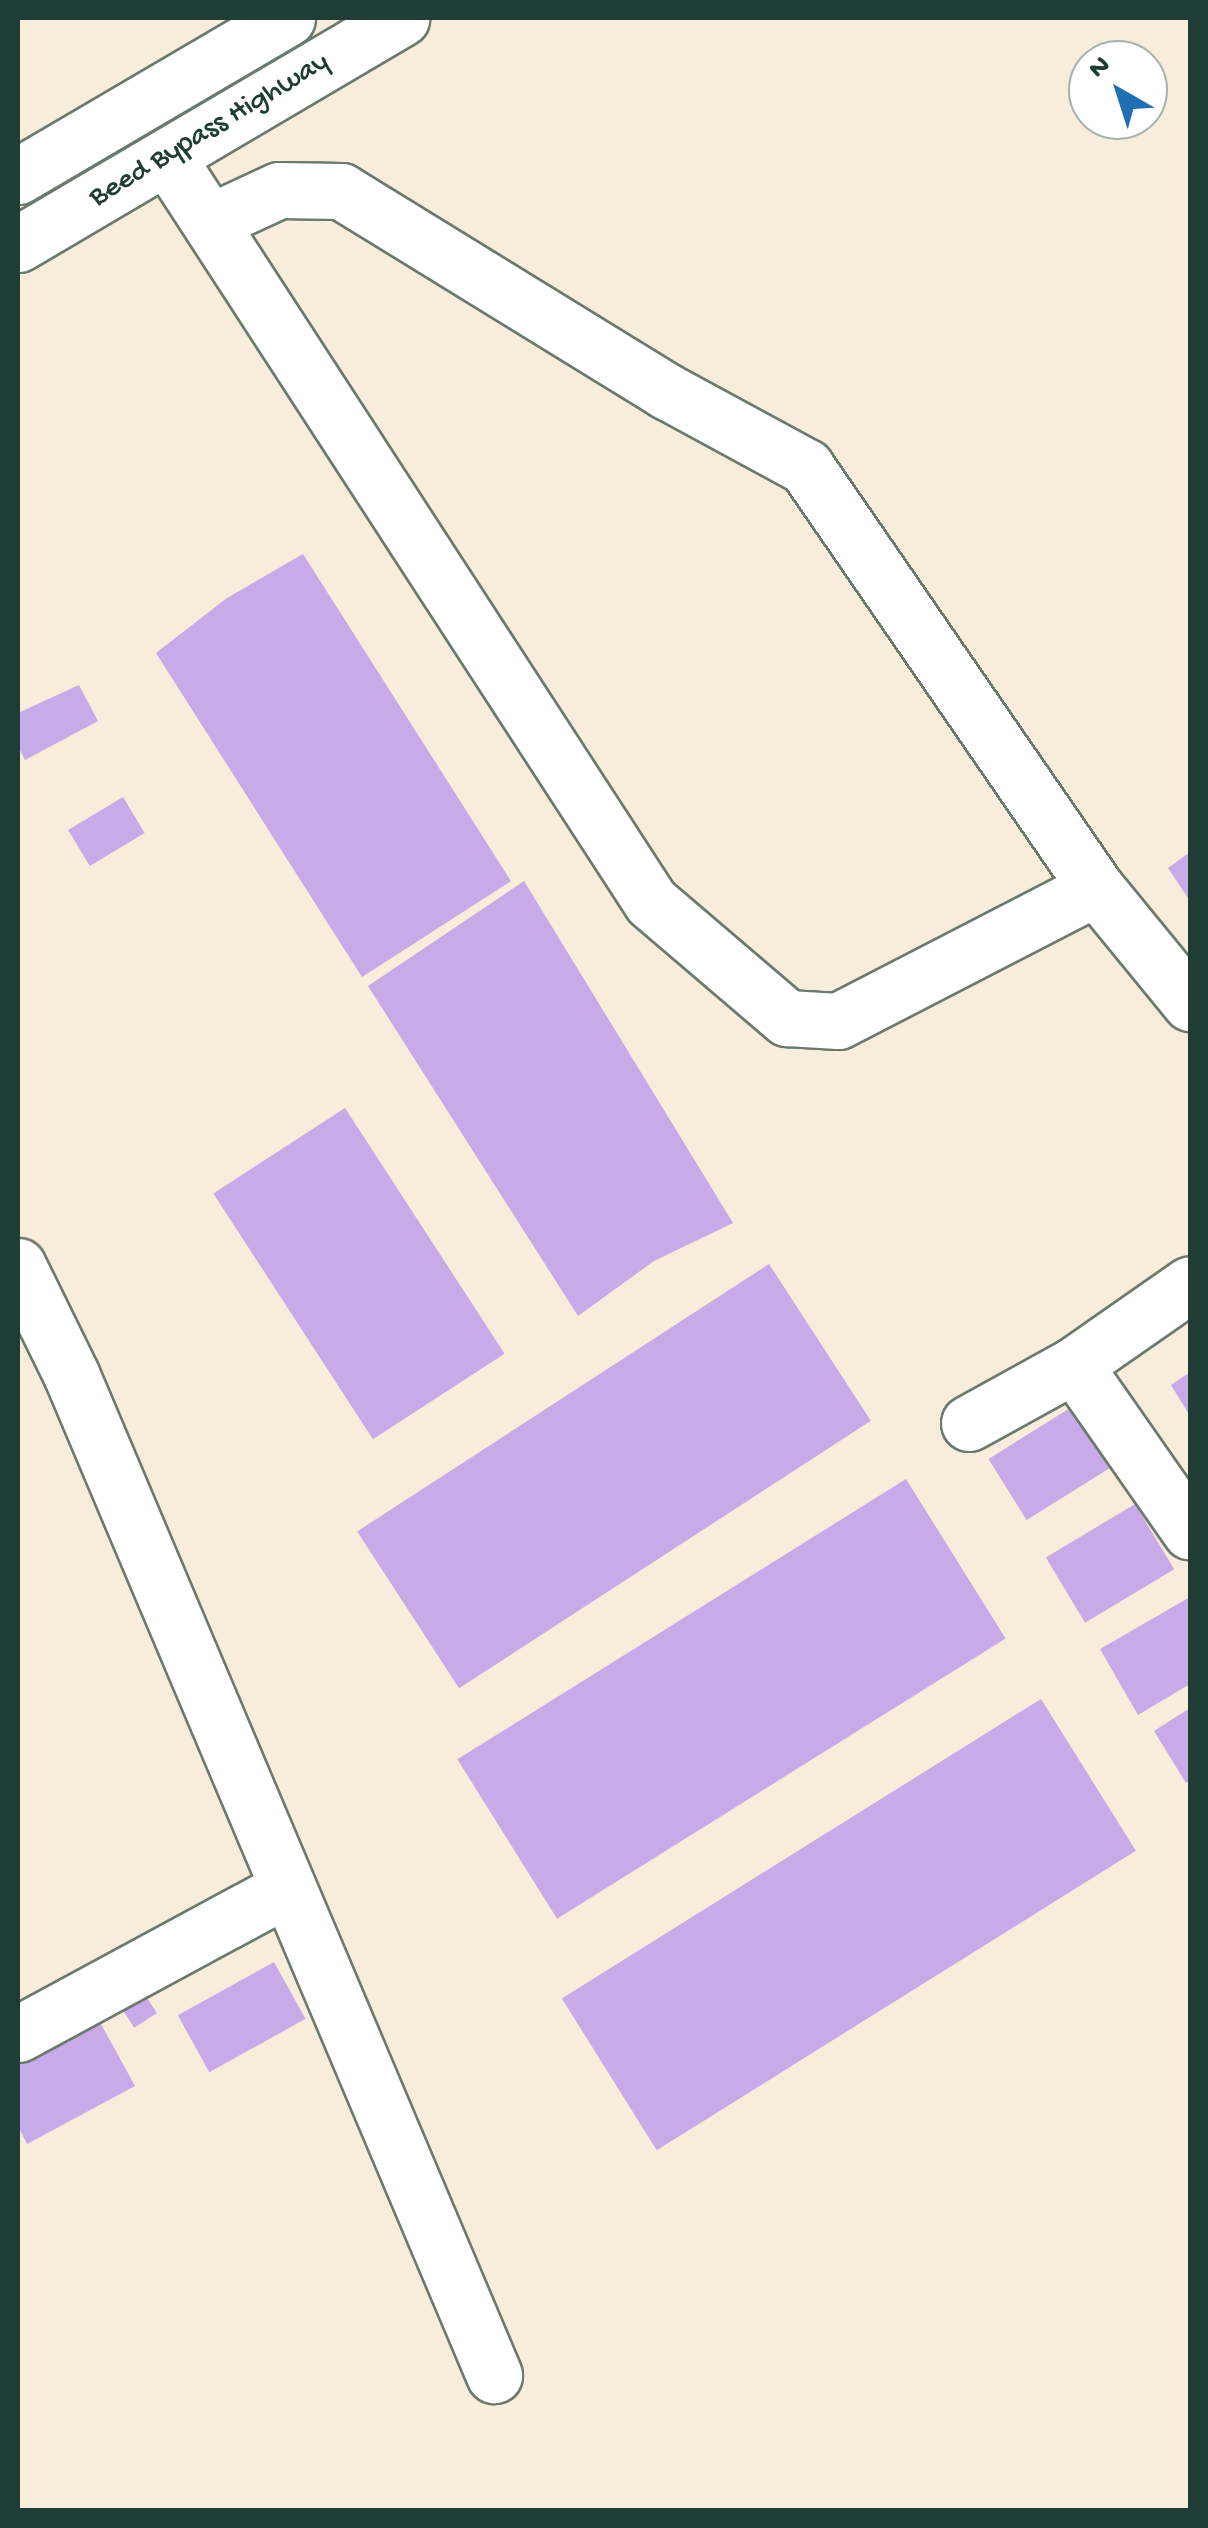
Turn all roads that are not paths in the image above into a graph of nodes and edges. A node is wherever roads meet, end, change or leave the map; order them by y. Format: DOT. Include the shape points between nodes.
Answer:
graph roads {
  1 [pos="287,18"];
  2 [pos="402,18"];
  3 [pos="167,157"];
  4 [pos="18,176"];
  5 [pos="210,222"];
  6 [pos="18,244"];
  7 [pos="1096,888"];
  8 [pos="1190,1004"];
  9 [pos="18,1266"];
  10 [pos="1190,1284"];
  11 [pos="1074,1365"];
  12 [pos="969,1423"];
  13 [pos="1190,1531"];
  14 [pos="288,1888"];
  15 [pos="18,2034"];
  16 [pos="494,2375"];
  1 -- 4 [label="main road, Beed Bypass Highway"];
  2 -- 3 [label="main road, Beed Bypass Highway"];
  3 -- 5 [label="main road"];
  3 -- 6 [label="main road, Beed Bypass Highway"];
  5 -- 7 [label="main road" via="278,190 341,191 668,392 806,467"];
  5 -- 7 [label="main road" via="651,902 787,1018 838,1021"];
  7 -- 8 [label="main road"];
  9 -- 14 [label="main road" via="71,1374"];
  10 -- 11 [label="main road"];
  11 -- 12 [label="main road"];
  11 -- 13 [label="main road"];
  14 -- 15 [label="main road"];
  14 -- 16 [label="main road"];
}
